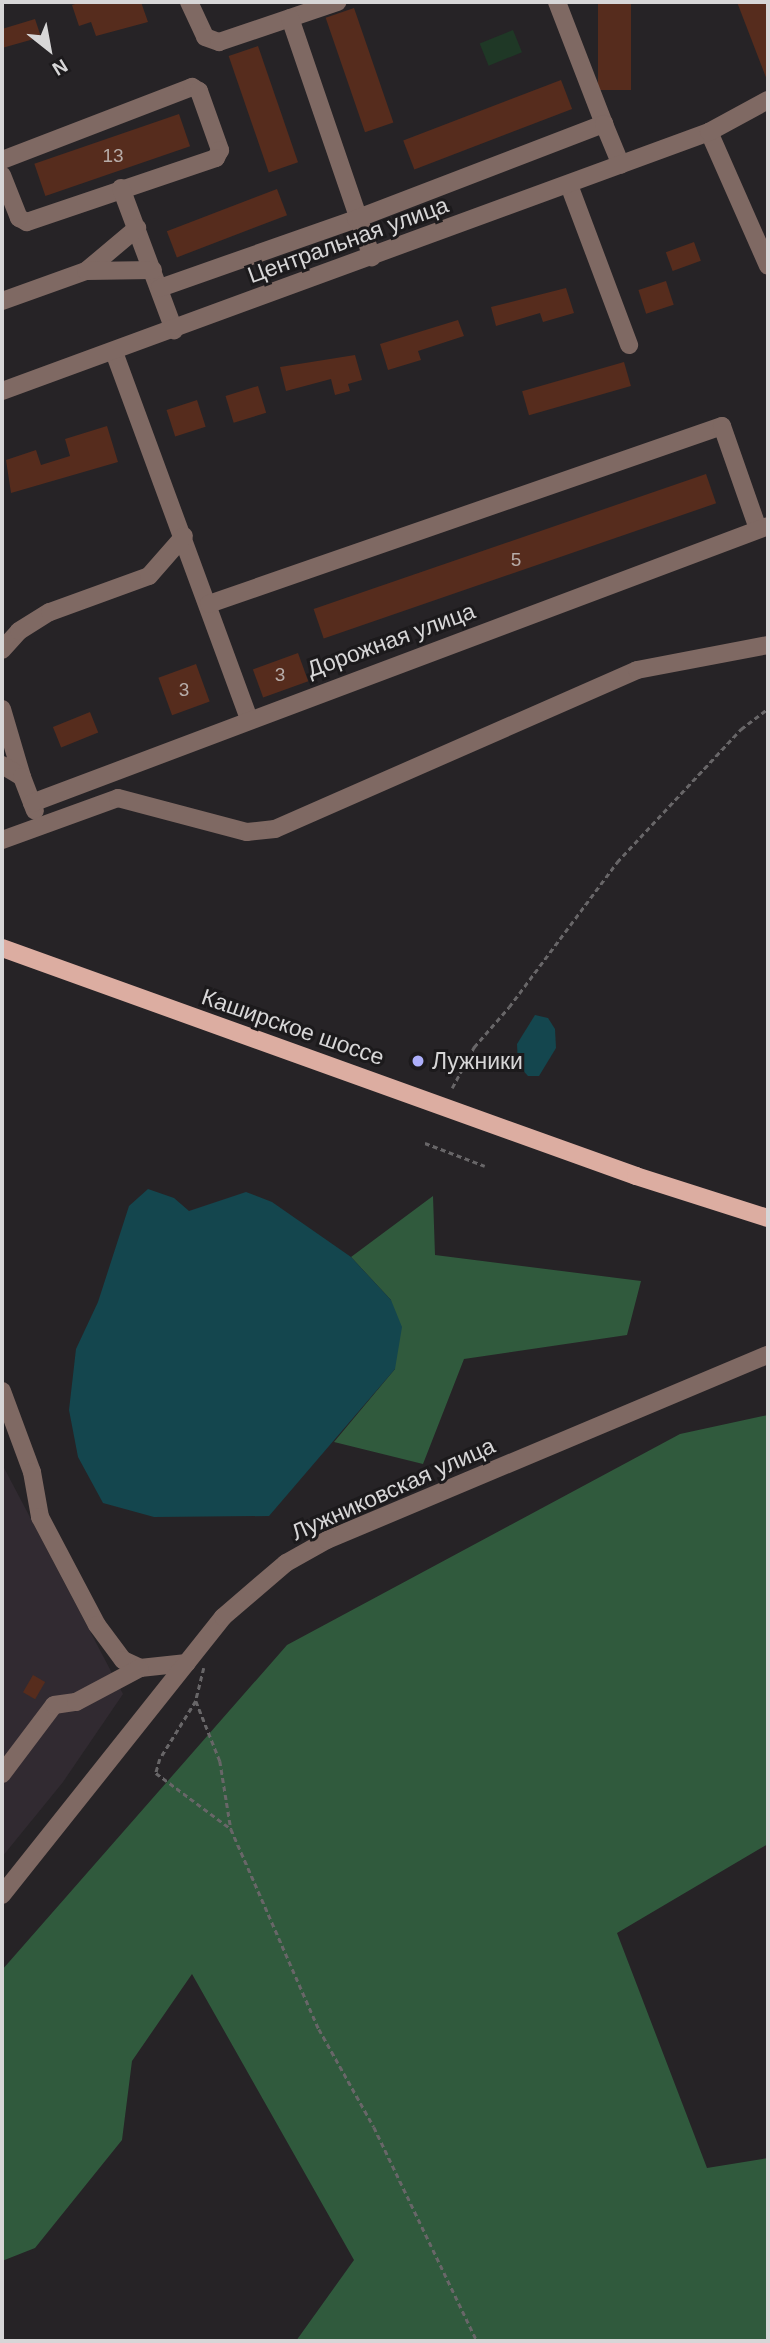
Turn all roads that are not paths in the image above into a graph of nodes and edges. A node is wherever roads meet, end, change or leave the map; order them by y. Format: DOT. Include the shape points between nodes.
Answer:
graph roads {
  1 [pos="189,2"];
  2 [pos="337,2"];
  3 [pos="557,2"];
  4 [pos="290,18"];
  5 [pos="768,100"];
  6 [pos="604,124"];
  7 [pos="709,132"];
  8 [pos="2,160"];
  9 [pos="621,165"];
  10 [pos="2,175"];
  11 [pos="569,185"];
  12 [pos="121,188"];
  13 [pos="356,219"];
  14 [pos="136,228"];
  15 [pos="372,257"];
  16 [pos="768,266"];
  17 [pos="153,270"];
  18 [pos="86,271"];
  19 [pos="160,288"];
  20 [pos="2,301"];
  21 [pos="174,330"];
  22 [pos="629,345"];
  23 [pos="114,352"];
  24 [pos="2,391"];
  25 [pos="763,527"];
  26 [pos="184,536"];
  27 [pos="209,604"];
  28 [pos="768,645"];
  29 [pos="2,650"];
  30 [pos="2,709"];
  31 [pos="249,719"];
  32 [pos="2,765"];
  33 [pos="22,777"];
  34 [pos="32,803"];
  35 [pos="39,825"];
  36 [pos="2,840"];
  37 [pos="2,948"];
  38 [pos="768,1218"];
  39 [pos="768,1354"];
  40 [pos="2,1391"];
  41 [pos="187,1663"];
  42 [pos="140,1668"];
  43 [pos="2,1774"];
  44 [pos="4,1888"];
  1 -- 4 [label="street" via="205,37 219,42"];
  2 -- 4 [label="street"];
  3 -- 6 [label="street"];
  4 -- 13 [label="street"];
  5 -- 7 [label="street, Центральная улица"];
  6 -- 9 [label="street"];
  6 -- 13 [label="street"];
  7 -- 9 [label="street, Центральная улица"];
  7 -- 16 [label="street"];
  8 -- 12 [label="street" via="191,87 199,91 220,150 216,158"];
  9 -- 11 [label="street, Центральная улица"];
  10 -- 12 [label="street" via="19,218 27,222"];
  11 -- 15 [label="street, Центральная улица"];
  11 -- 22 [label="street"];
  12 -- 14 [label="street"];
  13 -- 15 [label="street"];
  13 -- 19 [label="street"];
  14 -- 17 [label="street"];
  14 -- 18 [label="street"];
  15 -- 21 [label="street, Центральная улица"];
  17 -- 18 [label="street"];
  17 -- 19 [label="street"];
  18 -- 20 [label="street"];
  19 -- 21 [label="street"];
  21 -- 23 [label="street, Центральная улица"];
  23 -- 24 [label="street, Центральная улица"];
  23 -- 26 [label="street"];
  25 -- 27 [label="street" via="722,426"];
  25 -- 31 [label="street, Дорожная улица"];
  26 -- 27 [label="street"];
  26 -- 29 [label="street" via="149,576 50,612 19,631"];
  27 -- 31 [label="street"];
  28 -- 35 [label="street" via="636,670 275,828 247,832 118,798"];
  30 -- 33 [label="street"];
  31 -- 34 [label="street, Дорожная улица"];
  32 -- 33 [label="street"];
  33 -- 34 [label="street"];
  34 -- 35 [label="street"];
  35 -- 36 [label="street"];
  37 -- 38 [label="main road, Каширское шоссе" via="636,1176"];
  39 -- 41 [label="street, Лужниковская улица" via="327,1541 286,1563 249,1591"];
  40 -- 42 [label="street" via="32,1472 40,1517 97,1625 123,1660"];
  41 -- 42 [label="street"];
  41 -- 44 [label="street, Лужниковская улица"];
  42 -- 43 [label="street" via="76,1702 54,1705"];
}
